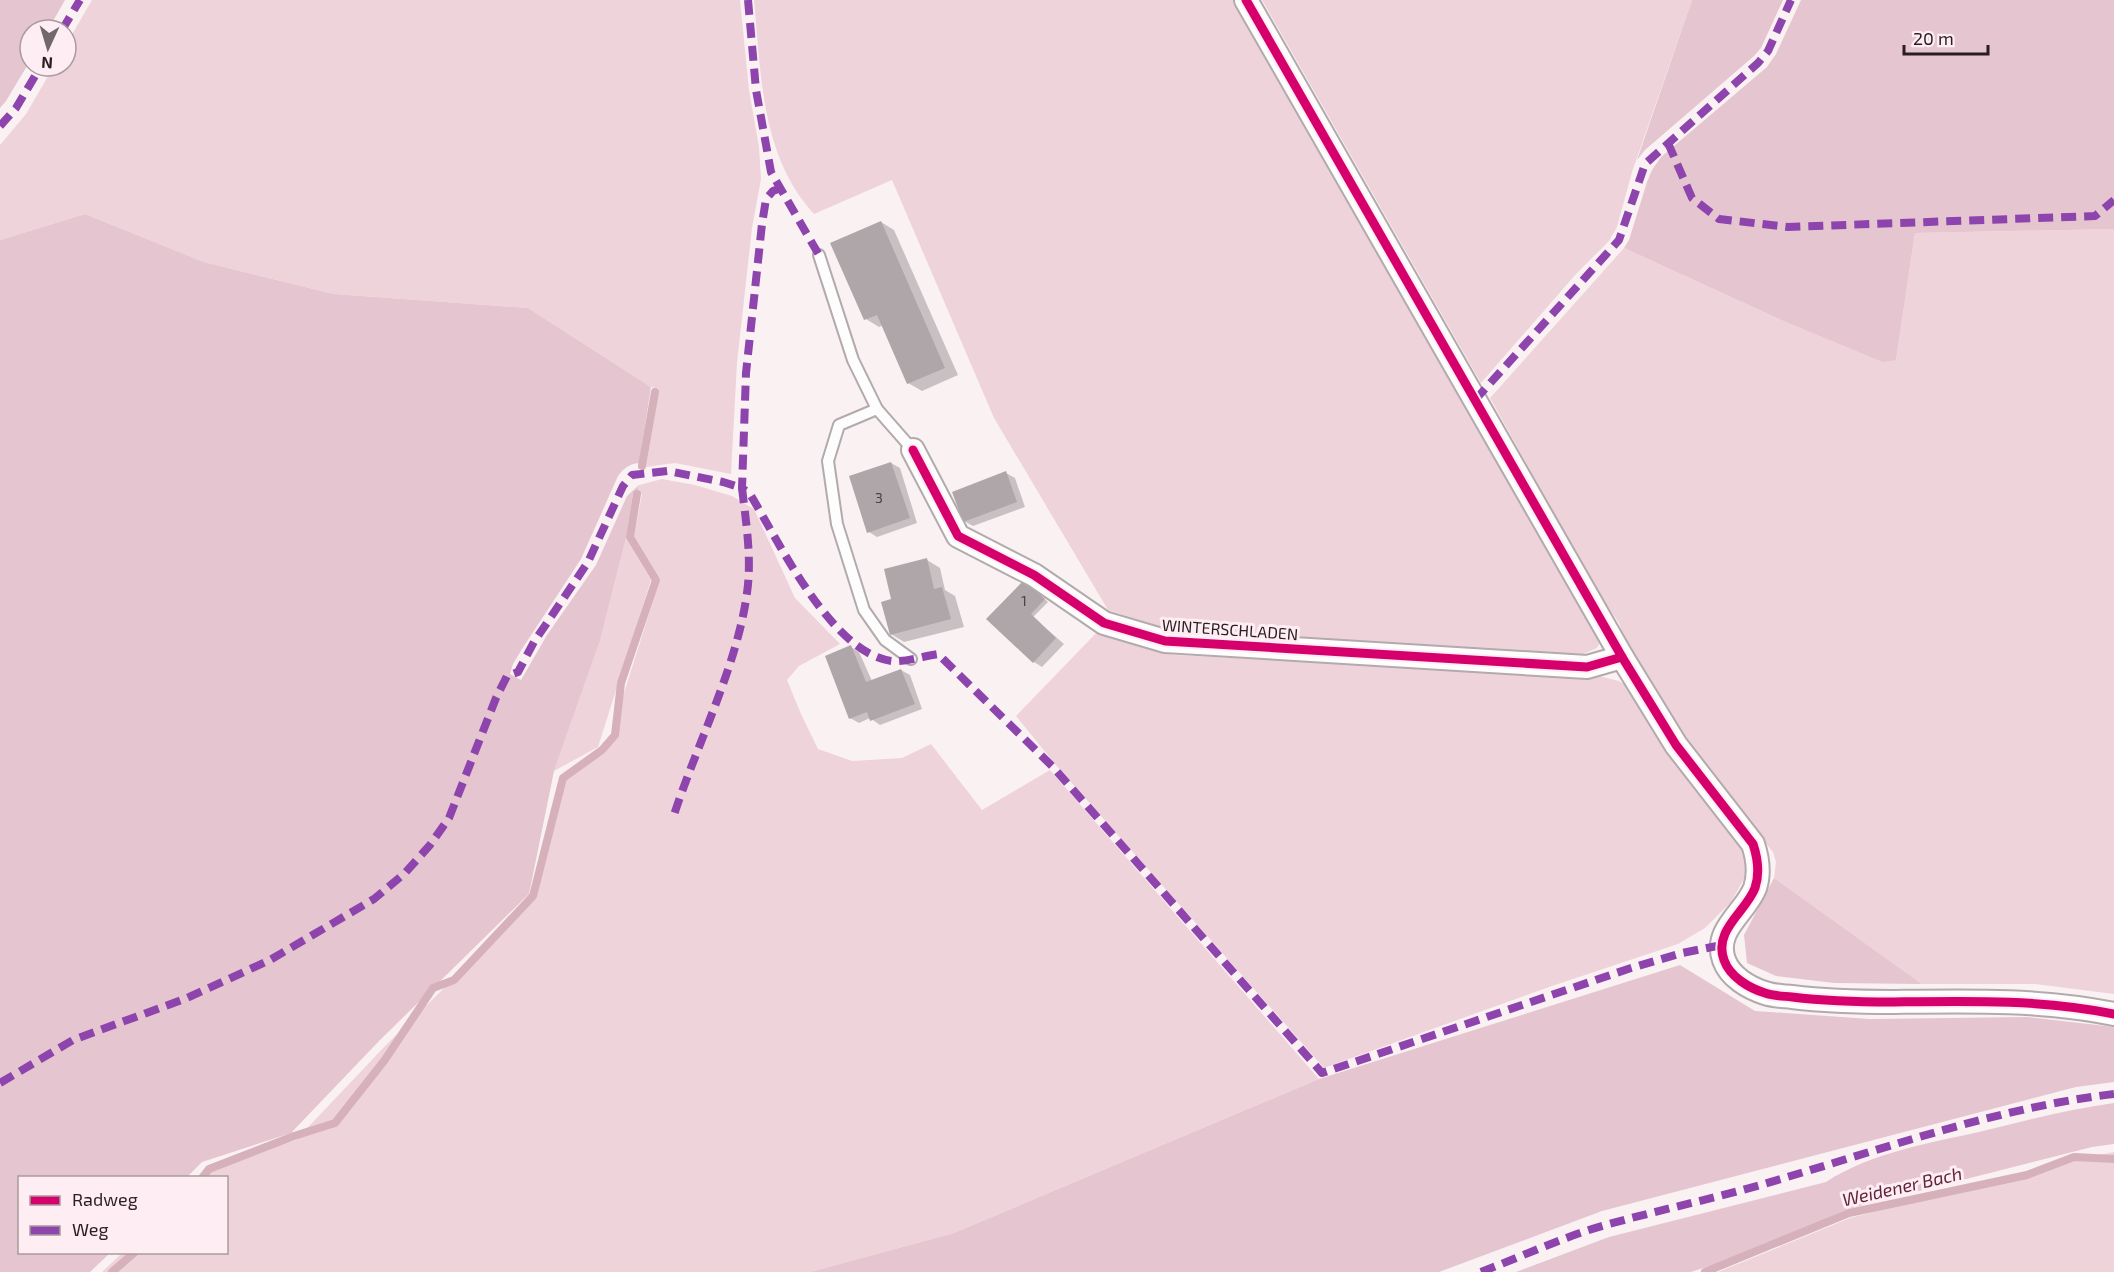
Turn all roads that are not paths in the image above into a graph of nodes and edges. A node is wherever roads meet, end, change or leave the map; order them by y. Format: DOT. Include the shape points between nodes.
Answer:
graph roads {
  1 [pos="1246,0"];
  2 [pos="819,255"];
  3 [pos="877,409"];
  4 [pos="914,450"];
  5 [pos="1622,657"];
  6 [pos="911,659"];
  7 [pos="2114,1014"];
  1 -- 5 [label="street"];
  2 -- 3 [label="lane" via="853,360"];
  3 -- 4 [label="lane"];
  3 -- 6 [label="lane" via="838,425 828,460 837,524 864,610 885,640"];
  4 -- 5 [label="street, WINTERSCHLADEN" via="958,536 1034,575 1104,623 1165,641 1587,667"];
  5 -- 7 [label="street" via="1676,746 1745,833 1758,857 1754,890 1728,926 1722,945 1726,967 1738,979 1767,994 1816,1000 2039,1003"];
}
